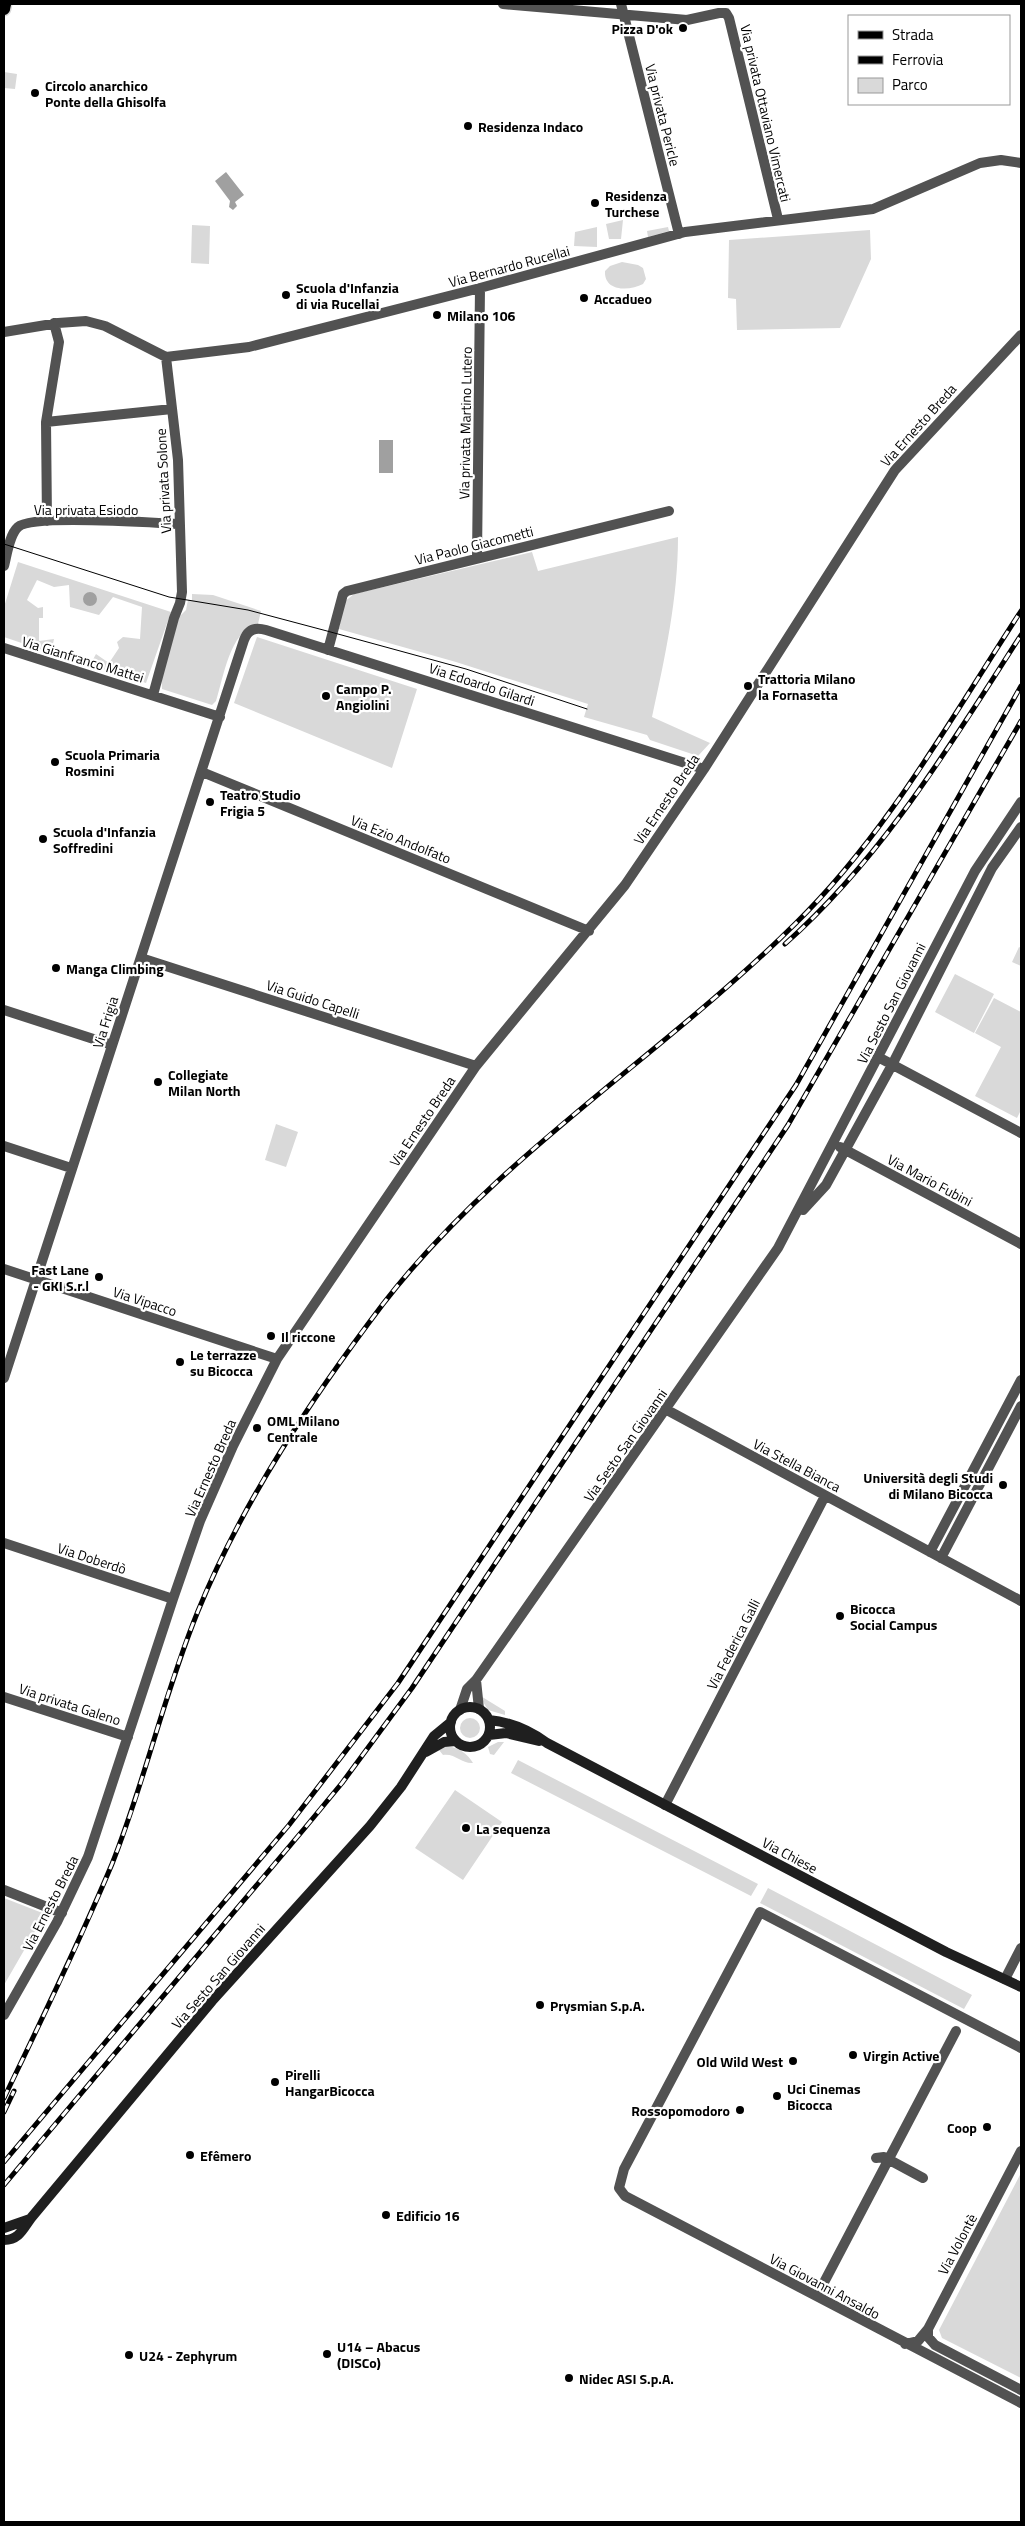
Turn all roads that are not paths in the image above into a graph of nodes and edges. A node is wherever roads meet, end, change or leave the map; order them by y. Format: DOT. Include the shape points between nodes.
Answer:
graph roads {
  1 [pos="5,4"];
  2 [pos="503,4"];
  3 [pos="4,9"];
  4 [pos="622,9"];
  5 [pos="1021,163"];
  6 [pos="778,219"];
  7 [pos="679,234"];
  8 [pos="480,288"];
  9 [pos="54,323"];
  10 [pos="4,332"];
  11 [pos="1021,334"];
  12 [pos="166,357"];
  13 [pos="172,409"];
  14 [pos="46,422"];
  15 [pos="669,511"];
  16 [pos="47,521"];
  17 [pos="179,524"];
  18 [pos="477,558"];
  19 [pos="4,566"];
  20 [pos="252,630"];
  21 [pos="4,648"];
  22 [pos="328,650"];
  23 [pos="153,695"];
  24 [pos="220,716"];
  25 [pos="704,769"];
  26 [pos="202,772"];
  27 [pos="1021,802"];
  28 [pos="1021,827"];
  29 [pos="589,932"];
  30 [pos="142,958"];
  31 [pos="4,1010"];
  32 [pos="112,1045"];
  33 [pos="878,1058"];
  34 [pos="892,1065"];
  35 [pos="476,1066"];
  36 [pos="840,1132"];
  37 [pos="1021,1133"];
  38 [pos="4,1146"];
  39 [pos="845,1150"];
  40 [pos="71,1168"];
  41 [pos="792,1222"];
  42 [pos="1021,1244"];
  43 [pos="4,1269"];
  44 [pos="35,1280"];
  45 [pos="277,1359"];
  46 [pos="4,1378"];
  47 [pos="1021,1380"];
  48 [pos="1021,1406"];
  49 [pos="666,1410"];
  50 [pos="825,1496"];
  51 [pos="4,1543"];
  52 [pos="930,1552"];
  53 [pos="941,1558"];
  54 [pos="172,1599"];
  55 [pos="1021,1601"];
  56 [pos="476,1680"];
  57 [pos="4,1697"];
  58 [pos="479,1709"];
  59 [pos="460,1710"];
  60 [pos="489,1720"];
  61 [pos="451,1722"];
  62 [pos="489,1735"];
  63 [pos="128,1737"];
  64 [pos="456,1741"];
  65 [pos="547,1742"];
  66 [pos="425,1752"];
  67 [pos="665,1805"];
  68 [pos="4,1890"];
  69 [pos="62,1913"];
  70 [pos="1021,1948"];
  71 [pos="1005,1979"];
  72 [pos="1021,1987"];
  73 [pos="4,2015"];
  74 [pos="956,2031"];
  75 [pos="1021,2048"];
  76 [pos="1021,2151"];
  77 [pos="882,2156"];
  78 [pos="922,2178"];
  79 [pos="31,2218"];
  80 [pos="4,2228"];
  81 [pos="4,2240"];
  82 [pos="820,2290"];
  83 [pos="928,2329"];
  84 [pos="905,2344"];
  85 [pos="1021,2390"];
  86 [pos="1021,2403"];
  1 -- 3 [label="main road"];
  2 -- 4 [label="street"];
  4 -- 6 [label="street, Via privata Ottaviano Vimercati" via="687,20 726,13"];
  4 -- 7 [label="street, Via privata Pericle"];
  5 -- 6 [label="street, Via Bernardo Rucellai" via="986,161 873,209"];
  6 -- 7 [label="street, Via Bernardo Rucellai"];
  7 -- 8 [label="street, Via Bernardo Rucellai"];
  8 -- 12 [label="street, Via Bernardo Rucellai" via="249,347"];
  8 -- 18 [label="street, Via privata Martino Lutero"];
  9 -- 10 [label="street"];
  9 -- 12 [label="street" via="96,323"];
  9 -- 14 [label="street" via="59,342"];
  11 -- 25 [label="street, Via Ernesto Breda" via="895,470"];
  12 -- 13 [label="street, Via privata Solone"];
  13 -- 14 [label="street"];
  13 -- 17 [label="street, Via privata Solone" via="178,460"];
  14 -- 16 [label="street"];
  15 -- 18 [label="street, Via Paolo Giacometti"];
  16 -- 17 [label="street, Via privata Esiodo"];
  16 -- 19 [label="street, Via privata Esiodo" via="20,525"];
  17 -- 23 [label="street, Via privata Solone" via="180,604"];
  18 -- 22 [label="street, Via Paolo Giacometti" via="347,591 341,598"];
  20 -- 22 [label="street, Via Edoardo Gilardi" via="263,629"];
  20 -- 24 [label="street, Via Frigia" via="244,640"];
  21 -- 23 [label="street, Via Gianfranco Mattei"];
  22 -- 25 [label="street, Via Edoardo Gilardi"];
  23 -- 24 [label="street, Via Gianfranco Mattei"];
  24 -- 26 [label="street, Via Frigia"];
  25 -- 29 [label="street, Via Ernesto Breda" via="626,884"];
  26 -- 29 [label="street, Via Ezio Andolfato"];
  26 -- 30 [label="street, Via Frigia"];
  27 -- 33 [label="street, Via Sesto San Giovanni" via="975,871"];
  28 -- 34 [label="street, Via Sesto San Giovanni" via="992,868"];
  29 -- 35 [label="street, Via Ernesto Breda"];
  30 -- 32 [label="street, Via Frigia"];
  30 -- 35 [label="street, Via Guido Capelli"];
  31 -- 32 [label="street"];
  32 -- 40 [label="street, Via Frigia"];
  33 -- 34 [label="street"];
  33 -- 36 [label="street, Via Sesto San Giovanni"];
  34 -- 37 [label="street"];
  34 -- 39 [label="street, Via Sesto San Giovanni"];
  35 -- 45 [label="street, Via Ernesto Breda"];
  36 -- 39 [label="street" via="839,1146"];
  36 -- 41 [label="street, Via Sesto San Giovanni"];
  38 -- 40 [label="street"];
  39 -- 41 [label="street, Via Sesto San Giovanni" via="826,1185"];
  39 -- 42 [label="street, Via Mario Fubini"];
  40 -- 44 [label="street, Via Frigia"];
  41 -- 49 [label="street, Via Sesto San Giovanni" via="778,1248"];
  43 -- 44 [label="street, Via Vipacco"];
  44 -- 45 [label="street, Via Vipacco"];
  44 -- 46 [label="street, Via Frigia"];
  45 -- 54 [label="street, Via Ernesto Breda" via="231,1450 200,1521"];
  47 -- 52 [label="street"];
  48 -- 53 [label="street"];
  49 -- 50 [label="street, Via Stella Bianca"];
  49 -- 56 [label="street, Via Sesto San Giovanni"];
  50 -- 52 [label="street, Via Stella Bianca"];
  50 -- 67 [label="street, Via Federica Galli"];
  51 -- 54 [label="street, Via Doberdò"];
  52 -- 53 [label="street, Via Stella Bianca"];
  53 -- 55 [label="street, Via Stella Bianca"];
  54 -- 63 [label="street, Via Ernesto Breda"];
  56 -- 58 [label="street"];
  56 -- 59 [label="street, Via Sesto San Giovanni" via="464,1695"];
  57 -- 63 [label="street, Via privata Galeno"];
  58 -- 59 [label="street"];
  58 -- 60 [label="street"];
  59 -- 61 [label="street, Via Sesto San Giovanni"];
  60 -- 62 [label="street"];
  60 -- 65 [label="street, Via Chiese" via="519,1726"];
  61 -- 64 [label="street" via="451,1732"];
  61 -- 66 [label="street, Via Sesto San Giovanni" via="437,1733"];
  62 -- 64 [label="street, Via Chiese" via="474,1747"];
  62 -- 65 [label="street, Via Chiese" via="506,1733"];
  63 -- 69 [label="street, Via Ernesto Breda" via="88,1857"];
  64 -- 66 [label="street" via="440,1744"];
  65 -- 67 [label="street, Via Chiese"];
  66 -- 79 [label="street, Via Sesto San Giovanni" via="367,1830 212,2001"];
  67 -- 71 [label="street, Via Chiese" via="946,1952"];
  68 -- 69 [label="street"];
  69 -- 73 [label="street, Via Ernesto Breda"];
  70 -- 71 [label="street"];
  71 -- 72 [label="street, Via Chiese"];
  74 -- 77 [label="street"];
  75 -- 84 [label="street, Via Giovanni Ansaldo" via="760,1912 624,2169 618,2188 626,2196"];
  76 -- 83 [label="street, Via Volontè"];
  77 -- 78 [label="street"];
  77 -- 82 [label="street"];
  79 -- 80 [label="street"];
  79 -- 81 [label="street, Via Sesto San Giovanni" via="18,2236"];
  83 -- 84 [label="street" via="918,2341"];
  83 -- 85 [label="street" via="930,2340 938,2348"];
  84 -- 86 [label="street, Via Giovanni Ansaldo"];
}
